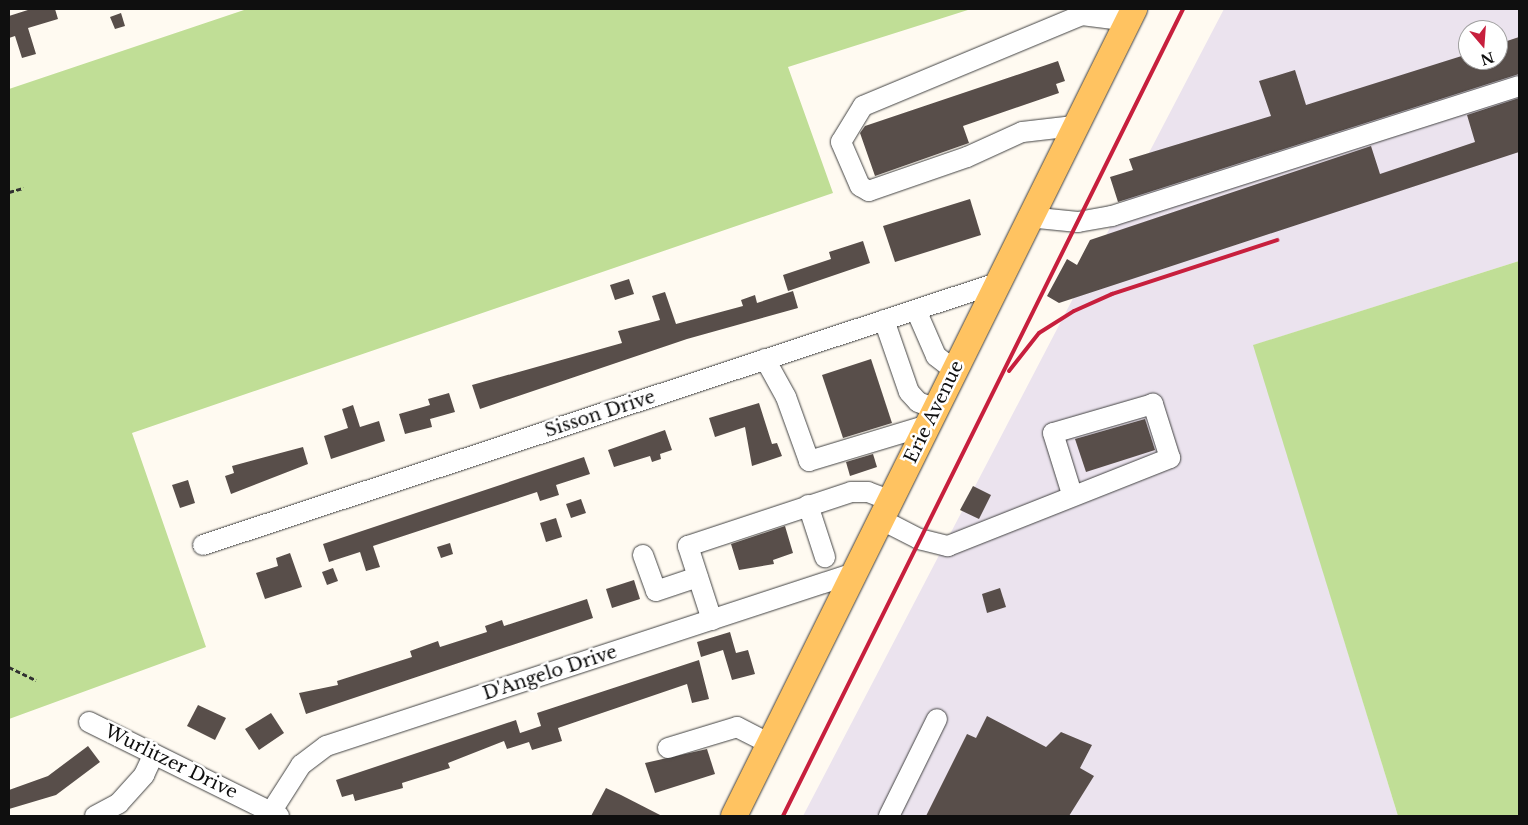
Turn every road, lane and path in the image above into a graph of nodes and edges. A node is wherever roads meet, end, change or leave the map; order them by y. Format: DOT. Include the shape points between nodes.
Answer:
graph roads {
  1 [pos="1131,15"];
  2 [pos="1519,86"];
  3 [pos="1074,126"];
  4 [pos="23,188"];
  5 [pos="9,192"];
  6 [pos="1028,217"];
  7 [pos="997,283"];
  8 [pos="916,310"];
  9 [pos="884,320"];
  10 [pos="765,359"];
  11 [pos="954,370"];
  12 [pos="932,417"];
  13 [pos="1072,494"];
  14 [pos="808,505"];
  15 [pos="887,510"];
  16 [pos="203,545"];
  17 [pos="643,555"];
  18 [pos="825,557"];
  19 [pos="857,572"];
  20 [pos="698,577"];
  21 [pos="712,620"];
  22 [pos="9,667"];
  23 [pos="36,680"];
  24 [pos="937,719"];
  25 [pos="89,722"];
  26 [pos="770,744"];
  27 [pos="668,748"];
  28 [pos="154,754"];
  29 [pos="275,814"];
  30 [pos="95,816"];
  31 [pos="734,816"];
  32 [pos="889,816"];
  1 -- 3 [label="main road, Erie Avenue"];
  1 -- 3 [label="street" via="1082,15 863,106 841,142 860,186 869,191 967,157 1022,132"];
  2 -- 6 [label="street" via="1112,216 1078,222"];
  3 -- 6 [label="main road, Erie Avenue"];
  4 -- 5 [label="path"];
  6 -- 7 [label="main road, Erie Avenue"];
  7 -- 8 [label="street, Sisson Drive"];
  7 -- 11 [label="main road, Erie Avenue"];
  8 -- 9 [label="street, Sisson Drive"];
  8 -- 11 [label="street" via="936,356"];
  9 -- 10 [label="street, Sisson Drive"];
  9 -- 12 [label="street" via="909,392"];
  10 -- 12 [label="street" via="786,397 809,461"];
  10 -- 16 [label="street, Sisson Drive"];
  11 -- 12 [label="main road, Erie Avenue"];
  12 -- 15 [label="main road, Erie Avenue"];
  13 -- 13 [label="street" via="1170,458 1153,404 1054,433"];
  13 -- 15 [label="street" via="948,546 919,539"];
  14 -- 15 [label="street" via="852,492 868,492"];
  14 -- 18 [label="street"];
  14 -- 20 [label="street" via="688,546"];
  15 -- 19 [label="main road, Erie Avenue"];
  17 -- 20 [label="street" via="656,591"];
  19 -- 21 [label="street, D'Angelo Drive"];
  19 -- 26 [label="main road, Erie Avenue"];
  20 -- 21 [label="street"];
  21 -- 29 [label="street, D'Angelo Drive" via="326,746 301,765"];
  22 -- 23 [label="path"];
  24 -- 32 [label="street"];
  25 -- 28 [label="street, Wurlitzer Drive"];
  26 -- 27 [label="street" via="737,727"];
  26 -- 31 [label="main road, Erie Avenue"];
  28 -- 29 [label="street, Wurlitzer Drive"];
  28 -- 30 [label="street" via="144,775 120,803"];
}
